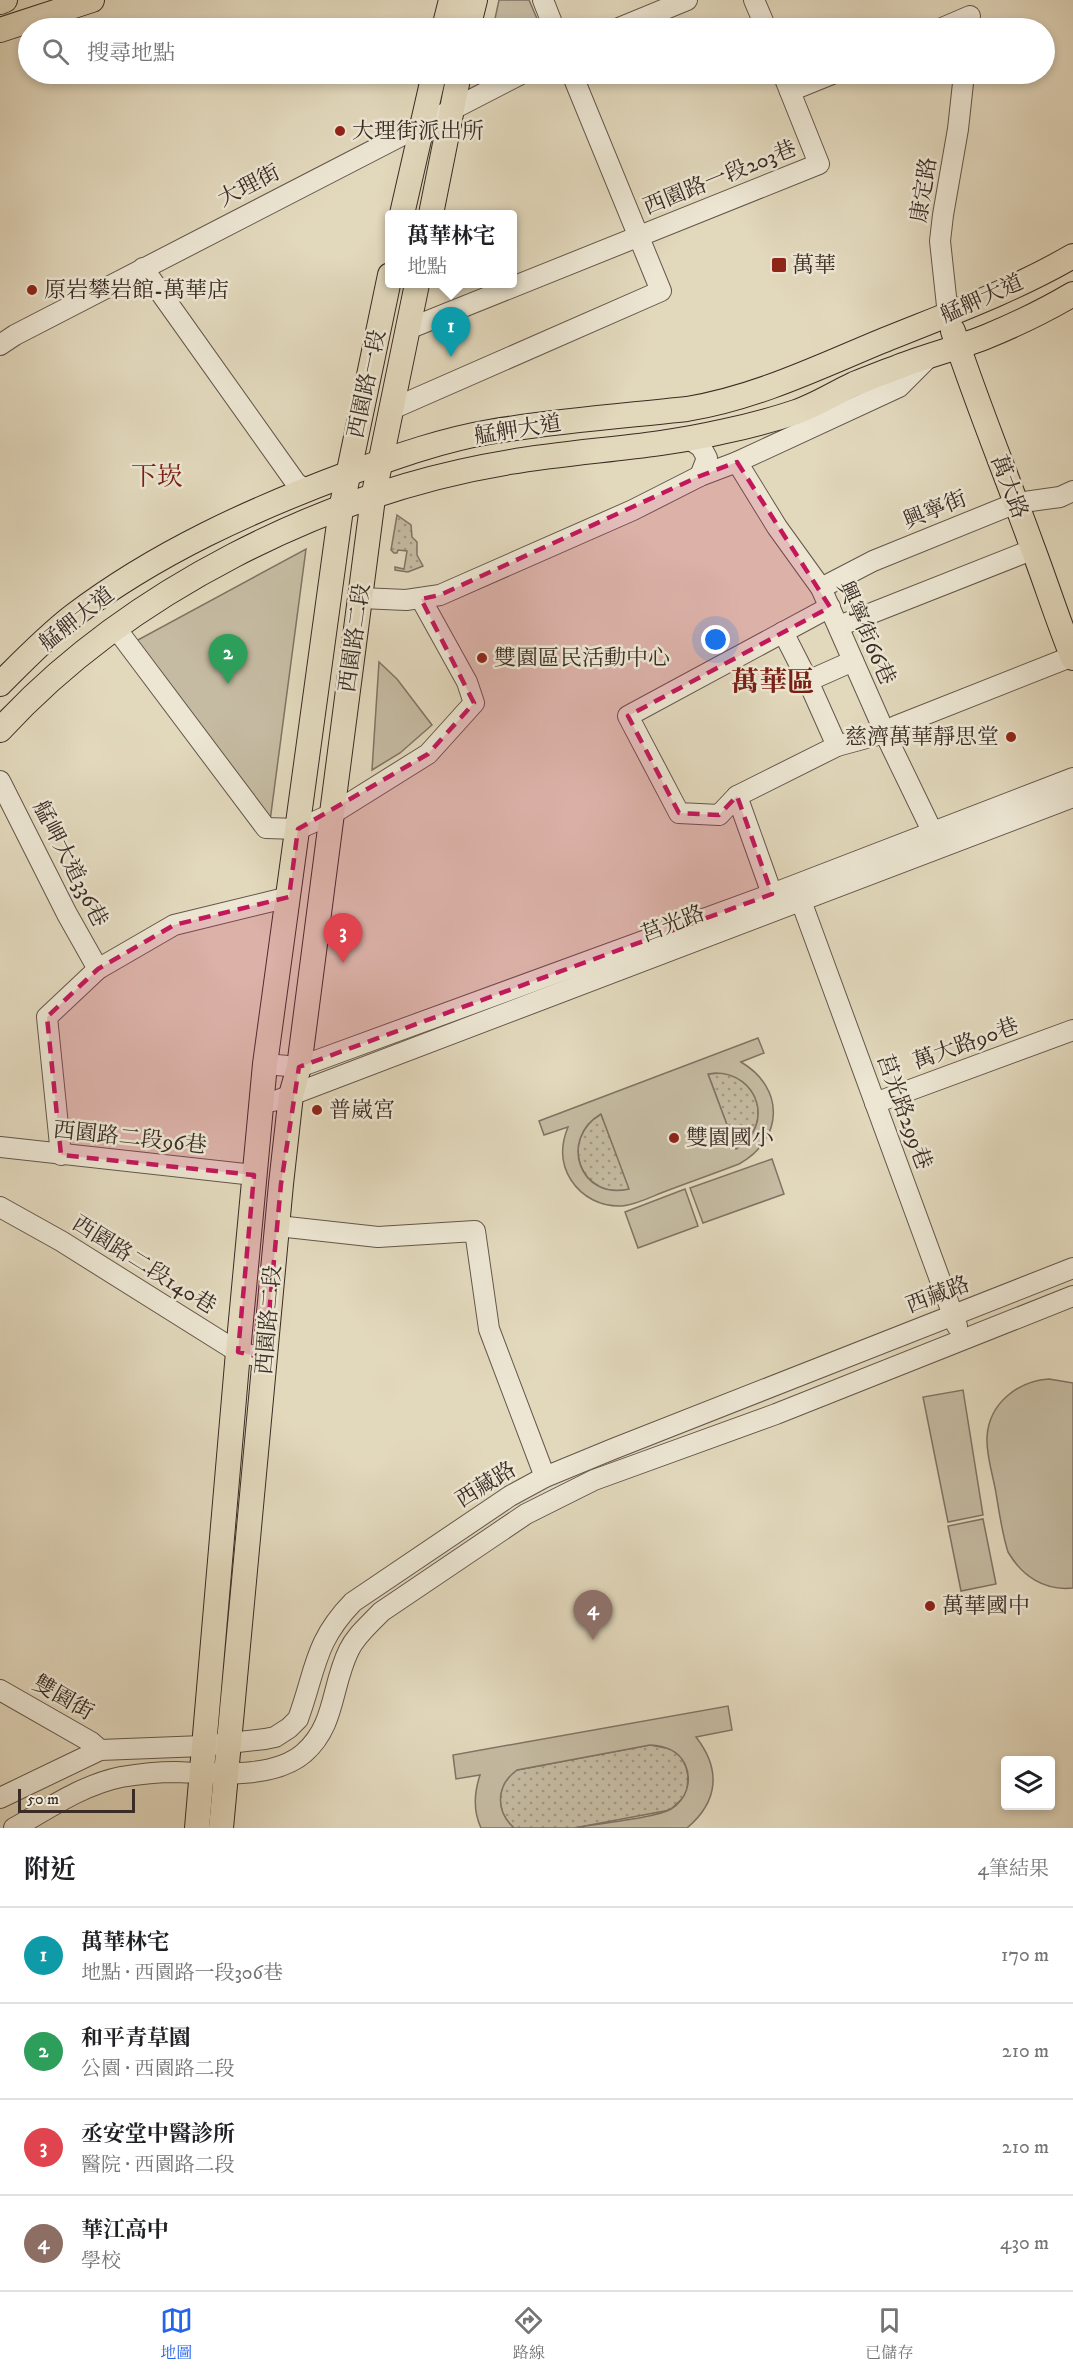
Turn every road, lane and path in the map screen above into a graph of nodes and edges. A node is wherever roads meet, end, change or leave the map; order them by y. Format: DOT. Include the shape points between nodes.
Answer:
graph roads {
  1 [pos="5,0"];
  2 [pos="92,0"];
  3 [pos="451,0"];
  4 [pos="475,0"];
  5 [pos="543,0"];
  6 [pos="687,0"];
  7 [pos="754,0"];
  8 [pos="0,2"];
  9 [pos="37,18"];
  10 [pos="446,18"];
  11 [pos="470,18"];
  12 [pos="550,18"];
  13 [pos="643,18"];
  14 [pos="762,18"];
  15 [pos="18,24"];
  16 [pos="0,30"];
  17 [pos="432,84"];
  18 [pos="457,84"];
  19 [pos="502,84"];
  20 [pos="576,84"];
  21 [pos="788,84"];
  22 [pos="963,84"];
  23 [pos="451,110"];
  24 [pos="422,125"];
  25 [pos="403,210"];
  26 [pos="432,210"];
  27 [pos="639,236"];
  28 [pos="1073,256"];
  29 [pos="143,268"];
  30 [pos="517,285"];
  31 [pos="387,288"];
  32 [pos="416,288"];
  33 [pos="510,288"];
  34 [pos="1073,294"];
  35 [pos="948,315"];
  36 [pos="408,329"];
  37 [pos="0,345"];
  38 [pos="958,346"];
  39 [pos="934,352"];
  40 [pos="392,409"];
  41 [pos="689,439"];
  42 [pos="380,462"];
  43 [pos="737,462"];
  44 [pos="700,476"];
  45 [pos="305,489"];
  46 [pos="1073,491"];
  47 [pos="345,492"];
  48 [pos="373,498"];
  49 [pos="1016,503"];
  50 [pos="1034,549"];
  51 [pos="821,588"];
  52 [pos="361,598"];
  53 [pos="421,599"];
  54 [pos="830,607"];
  55 [pos="839,626"];
  56 [pos="115,627"];
  57 [pos="783,632"];
  58 [pos="1073,657"];
  59 [pos="853,661"];
  60 [pos="808,681"];
  61 [pos="0,684"];
  62 [pos="0,730"];
  63 [pos="885,733"];
  64 [pos="837,746"];
  65 [pos="1073,778"];
  66 [pos="0,781"];
  67 [pos="737,796"];
  68 [pos="1073,797"];
  69 [pos="332,814"];
  70 [pos="298,829"];
  71 [pos="933,833"];
  72 [pos="772,894"];
  73 [pos="289,897"];
  74 [pos="801,901"];
  75 [pos="98,969"];
  76 [pos="1073,1030"];
  77 [pos="265,1064"];
  78 [pos="299,1067"];
  79 [pos="291,1095"];
  80 [pos="875,1102"];
  81 [pos="262,1103"];
  82 [pos="0,1147"];
  83 [pos="61,1155"];
  84 [pos="254,1175"];
  85 [pos="0,1207"];
  86 [pos="278,1226"];
  87 [pos="1073,1268"];
  88 [pos="1073,1296"];
  89 [pos="953,1315"];
  90 [pos="963,1341"];
  91 [pos="238,1352"];
  92 [pos="265,1358"];
  93 [pos="545,1477"];
  94 [pos="0,1690"];
  95 [pos="230,1744"];
  96 [pos="203,1746"];
  97 [pos="100,1750"];
  98 [pos="200,1774"];
  99 [pos="227,1774"];
  100 [pos="0,1798"];
  101 [pos="14,1828"];
  102 [pos="197,1828"];
  103 [pos="221,1828"];
  1 -- 8 [label="main road"];
  2 -- 9 [label="main road"];
  3 -- 10 [label="main road"];
  4 -- 11 [label="main road"];
  5 -- 12 [label="street"];
  6 -- 13 [label="street"];
  7 -- 14 [label="street"];
  15 -- 16 [label="main road"];
  17 -- 24 [label="main road"];
  18 -- 23 [label="main road"];
  19 -- 23 [label="street, 大理街"];
  20 -- 27 [label="street"];
  21 -- 27 [label="street, 西園路一段203巷" via="819,164"];
  22 -- 35 [label="street, 康定路" via="940,241"];
  23 -- 24 [label="street, 大理街"];
  23 -- 26 [label="main road"];
  24 -- 25 [label="main road"];
  24 -- 29 [label="street, 大理街"];
  27 -- 30 [label="street, 西園路一段203巷"];
  27 -- 40 [label="street" via="661,291"];
  28 -- 35 [label="main road, 艋舺大道"];
  29 -- 37 [label="street, 大理街"];
  29 -- 45 [label="street" via="296,483"];
  31 -- 47 [label="main road, 西園路一段"];
  32 -- 36 [label="main road, 西園路一段"];
  33 -- 36 [label="street, 西園路一段203巷"];
  34 -- 38 [label="main road, 艋舺大道" via="1031,317"];
  35 -- 38 [label="main road, 萬大路"];
  35 -- 42 [label="main road, 艋舺大道" via="758,393 714,405 488,432"];
  36 -- 40 [label="main road, 西園路一段"];
  38 -- 39 [label="main road, 艋舺大道"];
  38 -- 49 [label="main road, 萬大路"];
  39 -- 41 [label="main road, 艋舺大道" via="796,412"];
  39 -- 43 [label="street, 艋舺大道" via="900,387"];
  40 -- 42 [label="main road, 西園路一段"];
  41 -- 44 [label="street" via="701,447 707,458"];
  41 -- 48 [label="main road, 艋舺大道" via="510,462 420,482"];
  42 -- 47 [label="main road, 艋舺大道"];
  42 -- 48 [label="main road, 西園路二段"];
  43 -- 44 [label="street, 艋舺大道"];
  43 -- 51 [label="street, 興寧街66巷"];
  44 -- 53 [label="street, 艋舺大道" via="440,595"];
  45 -- 47 [label="main road, 艋舺大道"];
  45 -- 61 [label="main road, 艋舺大道" via="207,534 135,575 73,617"];
  46 -- 49 [label="street, 興寧街" via="1060,497"];
  47 -- 48 [label="main road, 艋舺大道"];
  47 -- 56 [label="main road, 艋舺大道" via="301,524 200,573"];
  47 -- 70 [label="main road, 西園路二段"];
  48 -- 52 [label="main road, 西園路二段"];
  49 -- 50 [label="main road, 萬大路"];
  49 -- 51 [label="street, 興寧街" via="873,561"];
  50 -- 55 [label="street"];
  50 -- 58 [label="main road, 萬大路"];
  51 -- 54 [label="street, 興寧街66巷"];
  52 -- 53 [label="street, 艋舺大道"];
  52 -- 69 [label="main road, 西園路二段"];
  53 -- 69 [label="street" via="467,682 474,703 428,754"];
  54 -- 55 [label="street, 興寧街66巷"];
  54 -- 57 [label="street"];
  55 -- 59 [label="street, 興寧街66巷"];
  56 -- 62 [label="main road, 艋舺大道"];
  56 -- 70 [label="street" via="266,828"];
  57 -- 60 [label="street"];
  57 -- 67 [label="street" via="628,716 679,813 719,815"];
  58 -- 63 [label="street"];
  59 -- 60 [label="street"];
  59 -- 63 [label="street, 興寧街66巷"];
  60 -- 64 [label="street"];
  63 -- 64 [label="street"];
  63 -- 71 [label="street, 興寧街66巷"];
  64 -- 67 [label="street"];
  65 -- 71 [label="street, 莒光路"];
  66 -- 75 [label="street, 艋岬大道336巷"];
  67 -- 72 [label="street"];
  68 -- 74 [label="street, 莒光路"];
  69 -- 70 [label="street"];
  69 -- 78 [label="main road, 西園路二段"];
  70 -- 73 [label="main road, 西園路二段"];
  71 -- 72 [label="street, 莒光路"];
  72 -- 78 [label="street, 莒光路"];
  73 -- 75 [label="street" via="174,925"];
  73 -- 77 [label="main road, 西園路二段"];
  74 -- 79 [label="street, 莒光路"];
  74 -- 80 [label="street, 莒光路299巷"];
  75 -- 83 [label="street" via="47,1017"];
  76 -- 80 [label="street, 萬大路90巷"];
  77 -- 78 [label="street"];
  77 -- 81 [label="main road, 西園路二段"];
  78 -- 79 [label="main road, 西園路二段"];
  79 -- 81 [label="street, 莒光路"];
  79 -- 86 [label="main road, 西園路二段"];
  80 -- 89 [label="street, 莒光路299巷"];
  81 -- 84 [label="main road, 西園路二段"];
  82 -- 83 [label="street, 西園路二段96巷"];
  83 -- 84 [label="street, 西園路二段96巷"];
  84 -- 91 [label="main road, 西園路二段"];
  85 -- 91 [label="street, 西園路二段140巷"];
  86 -- 92 [label="main road, 西園路二段"];
  86 -- 93 [label="street" via="378,1237 475,1231 489,1329"];
  87 -- 89 [label="street, 西藏路"];
  88 -- 90 [label="street, 西藏路"];
  89 -- 90 [label="street, 莒光路299巷"];
  89 -- 93 [label="street, 西藏路"];
  90 -- 99 [label="street, 西藏路" via="594,1480 526,1514 381,1612 361,1632 344,1663 326,1726 304,1753 291,1762"];
  91 -- 92 [label="street, 西園路二段140巷"];
  91 -- 96 [label="main road, 西園路二段"];
  92 -- 95 [label="main road, 西園路二段"];
  93 -- 95 [label="street, 西藏路" via="510,1496 353,1602 324,1639 298,1719 275,1737"];
  94 -- 97 [label="street, 雙園街"];
  95 -- 96 [label="street, 西藏路"];
  95 -- 99 [label="main road, 西園路二段"];
  96 -- 97 [label="street, 西藏路"];
  96 -- 98 [label="main road, 西園路二段"];
  97 -- 100 [label="street, 西藏路"];
  98 -- 99 [label="street, 西藏路"];
  98 -- 101 [label="street, 西藏路" via="164,1772 118,1778 74,1794"];
  98 -- 102 [label="main road, 西園路二段"];
  99 -- 103 [label="main road, 西園路二段"];
}
